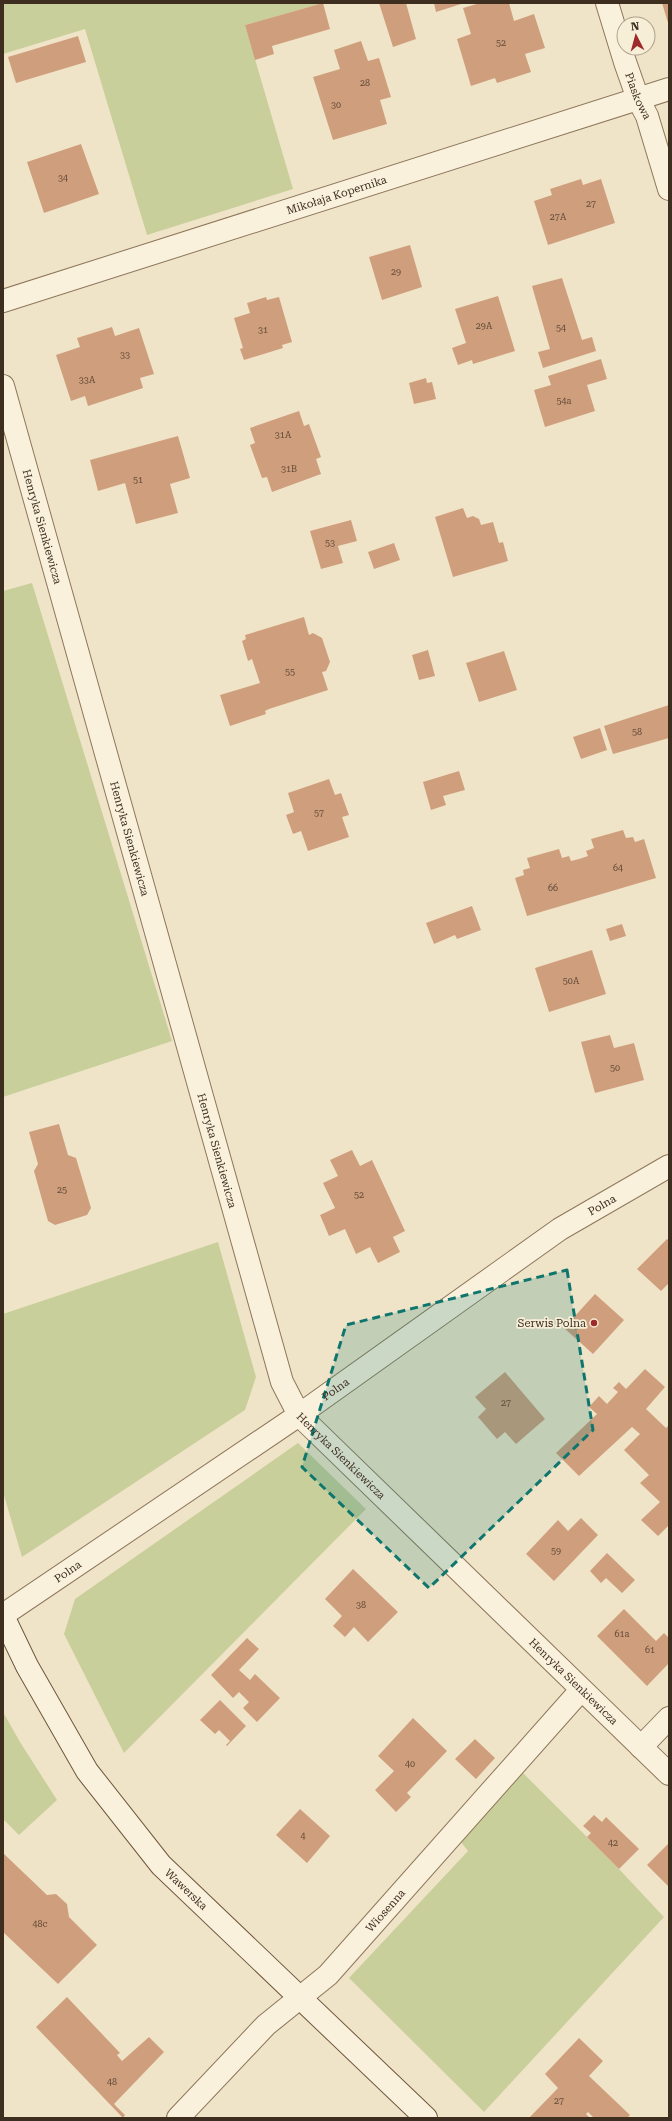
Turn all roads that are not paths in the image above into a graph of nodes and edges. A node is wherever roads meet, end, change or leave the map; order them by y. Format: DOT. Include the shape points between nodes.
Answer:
graph roads {
  1 [pos="607,3"];
  2 [pos="669,89"];
  3 [pos="638,98"];
  4 [pos="669,189"];
  5 [pos="3,301"];
  6 [pos="3,386"];
  7 [pos="669,1166"];
  8 [pos="299,1415"];
  9 [pos="3,1615"];
  10 [pos="581,1690"];
  11 [pos="669,1718"];
  12 [pos="641,1747"];
  13 [pos="669,1774"];
  14 [pos="300,1996"];
  15 [pos="178,2118"];
  16 [pos="426,2118"];
  1 -- 3 [label="street, Piaskowa"];
  2 -- 3 [label="street, Mikołaja Kopernika"];
  3 -- 4 [label="street, Piaskowa" via="647,116"];
  3 -- 5 [label="street, Mikołaja Kopernika"];
  6 -- 8 [label="street, Henryka Sienkiewicza" via="280,1374"];
  7 -- 8 [label="street, Polna" via="560,1229"];
  8 -- 9 [label="street, Polna"];
  8 -- 10 [label="street, Henryka Sienkiewicza"];
  9 -- 14 [label="street, Wawerska" via="26,1666 92,1777 161,1865"];
  10 -- 12 [label="street, Henryka Sienkiewicza"];
  10 -- 14 [label="street, Wiosenna" via="328,1975"];
  11 -- 12 [label="street"];
  12 -- 13 [label="street, Henryka Sienkiewicza"];
  14 -- 15 [label="street, Wiosenna" via="266,2025"];
  14 -- 16 [label="street, Wawerska"];
}
